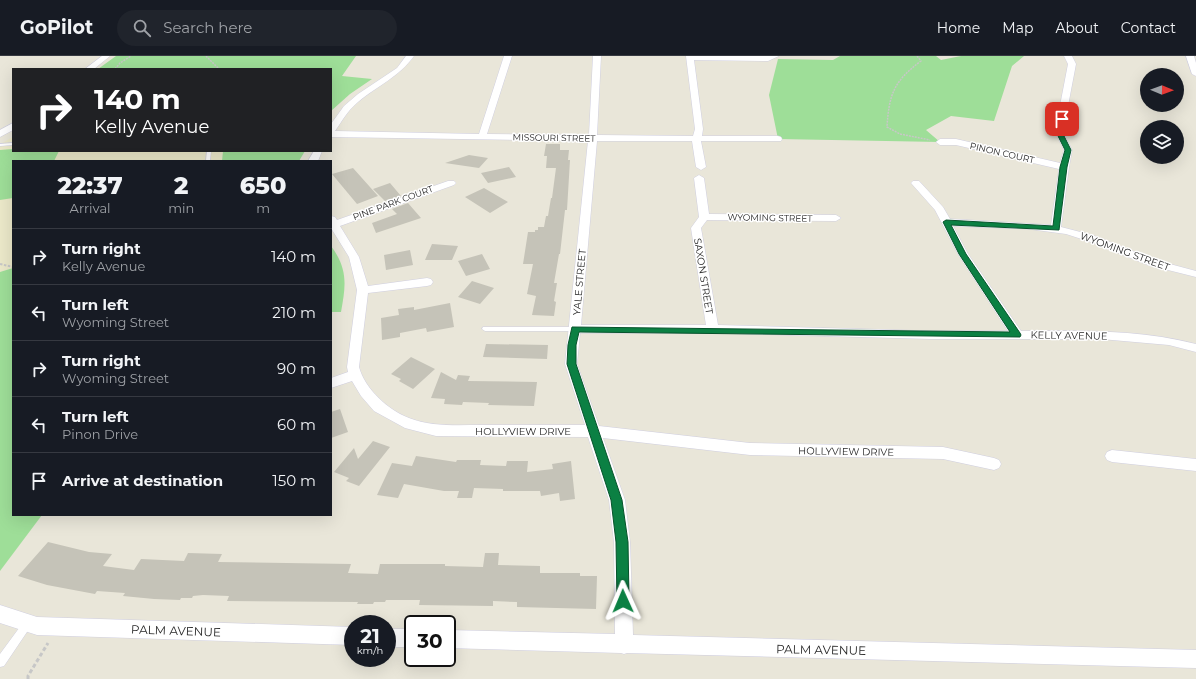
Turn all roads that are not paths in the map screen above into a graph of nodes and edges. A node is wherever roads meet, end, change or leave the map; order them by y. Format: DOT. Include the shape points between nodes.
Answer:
graph roads {
  1 [pos="106,56"];
  2 [pos="410,56"];
  3 [pos="508,56"];
  4 [pos="597,56"];
  5 [pos="1068,56"];
  6 [pos="1190,56"];
  7 [pos="691,57"];
  8 [pos="772,58"];
  9 [pos="90,68"];
  10 [pos="1196,74"];
  11 [pos="12,127"];
  12 [pos="332,130"];
  13 [pos="332,132"];
  14 [pos="0,134"];
  15 [pos="482,137"];
  16 [pos="593,138"];
  17 [pos="697,138"];
  18 [pos="778,139"];
  19 [pos="940,142"];
  20 [pos="1064,167"];
  21 [pos="451,182"];
  22 [pos="916,183"];
  23 [pos="704,217"];
  24 [pos="836,218"];
  25 [pos="333,222"];
  26 [pos="946,222"];
  27 [pos="1056,229"];
  28 [pos="1196,274"];
  29 [pos="427,282"];
  30 [pos="363,290"];
  31 [pos="485,329"];
  32 [pos="575,329"];
  33 [pos="713,329"];
  34 [pos="1017,335"];
  35 [pos="1196,348"];
  36 [pos="355,375"];
  37 [pos="332,383"];
  38 [pos="594,431"];
  39 [pos="1112,456"];
  40 [pos="994,464"];
  41 [pos="1196,465"];
  42 [pos="0,614"];
  43 [pos="28,623"];
  44 [pos="344,636"];
  45 [pos="456,639"];
  46 [pos="624,645"];
  47 [pos="1196,659"];
  48 [pos="0,662"];
  1 -- 9 [label="street"];
  2 -- 12 [label="street" via="398,70 355,101 340,116"];
  3 -- 15 [label="street"];
  4 -- 16 [label="street, YALE STREET"];
  5 -- 20 [label="street" via="1072,64 1059,132 1068,150"];
  6 -- 10 [label="street"];
  7 -- 8 [label="street"];
  7 -- 17 [label="street, SAXON STREET" via="699,129"];
  11 -- 14 [label="street"];
  13 -- 15 [label="street, MISSOURI STREET"];
  15 -- 16 [label="street, MISSOURI STREET"];
  16 -- 17 [label="street, MISSOURI STREET"];
  16 -- 32 [label="street, YALE STREET"];
  17 -- 18 [label="street, MISSOURI STREET"];
  17 -- 23 [label="street, SAXON STREET"];
  19 -- 20 [label="street, PINON COURT" via="956,142"];
  20 -- 27 [label="street"];
  21 -- 25 [label="street, PINE PARK COURT"];
  22 -- 26 [label="street" via="939,209"];
  23 -- 24 [label="street, WYOMING STREET"];
  23 -- 33 [label="street, SAXON STREET" via="696,228"];
  25 -- 30 [label="street" via="354,256"];
  26 -- 27 [label="street, WYOMING STREET"];
  26 -- 34 [label="street" via="963,254"];
  27 -- 28 [label="street, WYOMING STREET" via="1102,241 1154,263"];
  29 -- 30 [label="street"];
  30 -- 36 [label="street" via="353,367"];
  31 -- 32 [label="lane, KELLY AVENUE"];
  32 -- 33 [label="street, KELLY AVENUE"];
  32 -- 38 [label="street, YALE STREET" via="572,364"];
  33 -- 34 [label="street, KELLY AVENUE"];
  34 -- 35 [label="street, KELLY AVENUE" via="1101,335 1169,341"];
  36 -- 37 [label="street"];
  36 -- 38 [label="street, HOLLYVIEW DRIVE" via="378,407 405,423 436,430"];
  38 -- 40 [label="street, HOLLYVIEW DRIVE" via="750,449 943,453"];
  38 -- 46 [label="street, YALE STREET" via="617,500 622,542"];
  39 -- 41 [label="street"];
  42 -- 43 [label="street, PALM AVENUE"];
  43 -- 44 [label="street, PALM AVENUE" via="58,627"];
  43 -- 48 [label="lane"];
  45 -- 46 [label="street, PALM AVENUE"];
  46 -- 47 [label="street, PALM AVENUE"];
}
